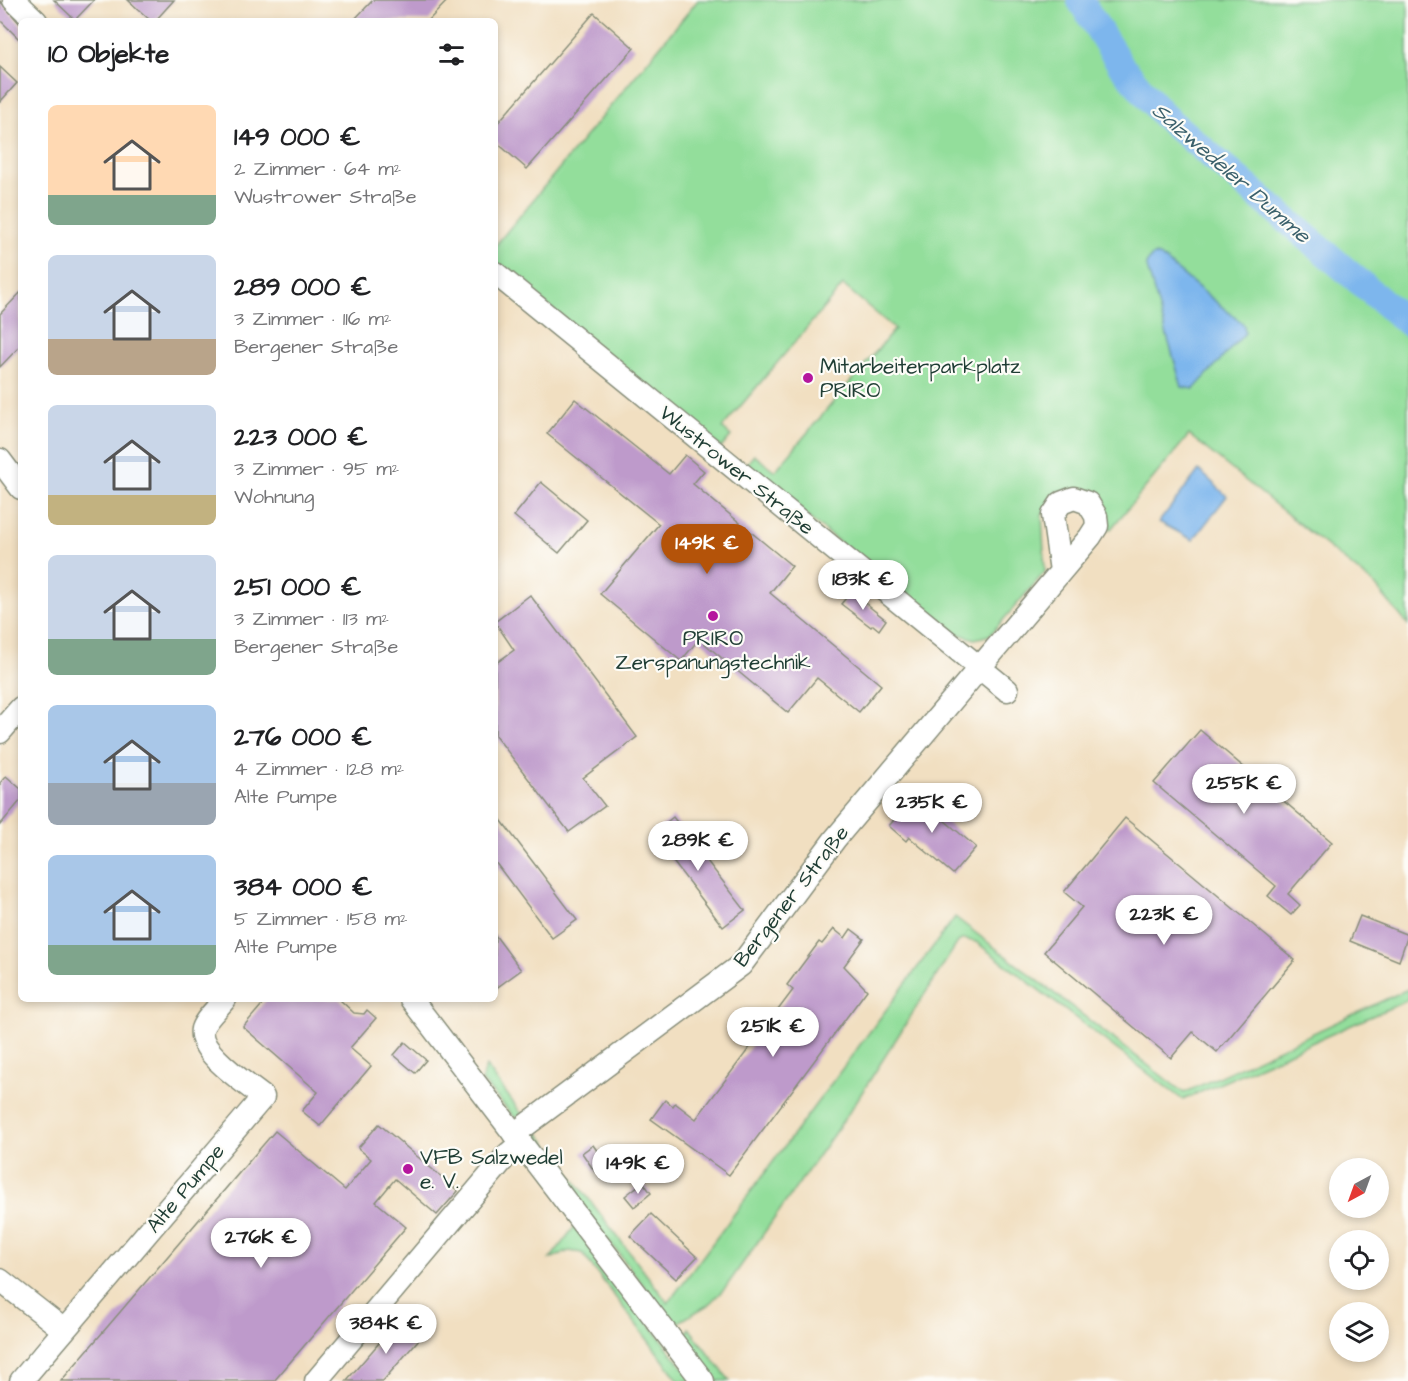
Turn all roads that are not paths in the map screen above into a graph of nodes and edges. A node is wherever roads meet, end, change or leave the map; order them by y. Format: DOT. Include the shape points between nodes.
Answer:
graph roads {
  1 [pos="14,0"];
  2 [pos="33,18"];
  3 [pos="498,275"];
  4 [pos="0,460"];
  5 [pos="18,484"];
  6 [pos="1061,571"];
  7 [pos="979,667"];
  8 [pos="1007,690"];
  9 [pos="18,711"];
  10 [pos="0,732"];
  11 [pos="223,1002"];
  12 [pos="413,1002"];
  13 [pos="518,1139"];
  14 [pos="0,1280"];
  15 [pos="64,1330"];
  16 [pos="21,1381"];
  17 [pos="316,1381"];
  18 [pos="703,1381"];
  1 -- 2 [label="street"];
  3 -- 7 [label="street, Wustrower Straße"];
  4 -- 5 [label="street"];
  6 -- 7 [label="street, Bergener Straße"];
  7 -- 8 [label="street, Wustrower Straße"];
  7 -- 13 [label="street, Bergener Straße" via="835,839 741,965"];
  9 -- 10 [label="street"];
  11 -- 15 [label="street, Alte Pumpe" via="202,1028 202,1039 209,1052 263,1097"];
  12 -- 13 [label="street"];
  13 -- 17 [label="street"];
  13 -- 18 [label="street"];
  14 -- 15 [label="street"];
  15 -- 16 [label="street, Alte Pumpe"];
}
